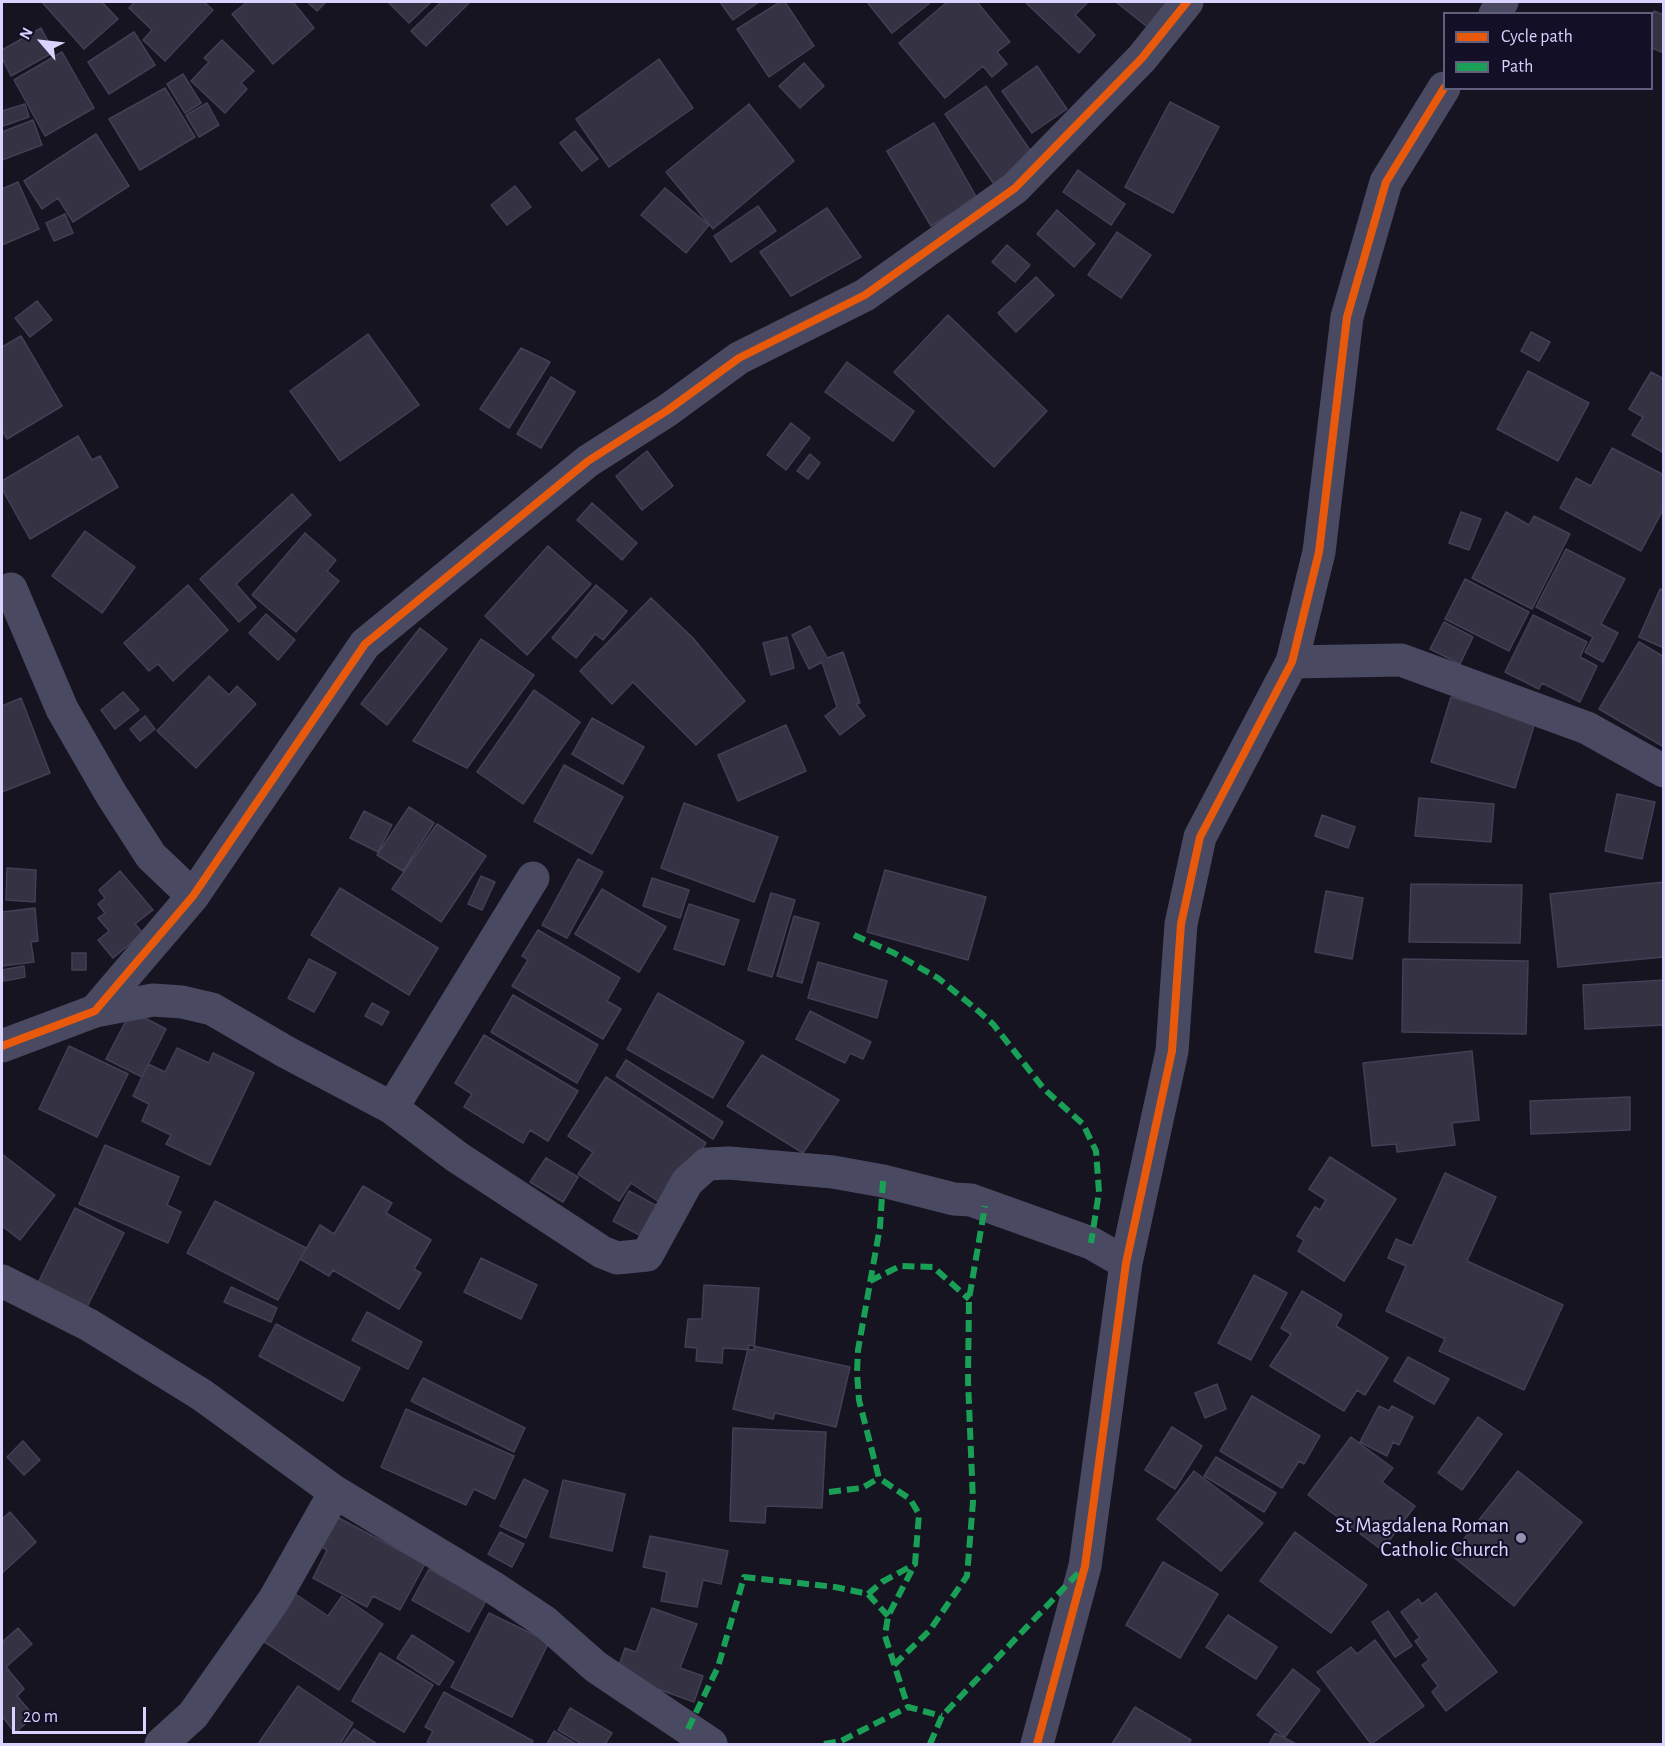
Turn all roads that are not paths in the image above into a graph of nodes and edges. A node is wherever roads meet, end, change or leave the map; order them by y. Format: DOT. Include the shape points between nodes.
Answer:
graph roads {
  1 [pos="1187,2"];
  2 [pos="1443,90"];
  3 [pos="11,589"];
  4 [pos="1292,662"];
  5 [pos="1664,771"];
  6 [pos="533,878"];
  7 [pos="193,896"];
  8 [pos="95,1011"];
  9 [pos="2,1046"];
  10 [pos="392,1108"];
  11 [pos="1126,1263"];
  12 [pos="2,1281"];
  13 [pos="334,1492"];
  14 [pos="161,1744"];
  15 [pos="711,1744"];
  16 [pos="1037,1744"];
  1 -- 7 [label="street" via="1142,58 1015,188 865,295 739,358 588,461 365,644"];
  2 -- 4 [label="street" via="1386,182 1347,317 1319,552"];
  3 -- 7 [label="street" via="62,709 111,794 151,856"];
  4 -- 5 [label="street" via="1401,660 1587,728"];
  4 -- 11 [label="street" via="1200,837 1181,924 1172,1051"];
  6 -- 10 [label="street"];
  7 -- 8 [label="street"];
  8 -- 9 [label="street"];
  8 -- 10 [label="street" via="153,1000 212,1009"];
  10 -- 11 [label="street" via="465,1163 617,1258 647,1255 687,1182 707,1164 729,1162 833,1172 972,1200 1091,1243"];
  11 -- 16 [label="street" via="1085,1566"];
  12 -- 13 [label="street" via="89,1325 156,1365"];
  13 -- 14 [label="street" via="274,1600 193,1715"];
  13 -- 15 [label="street" via="545,1622 596,1667"];
}
